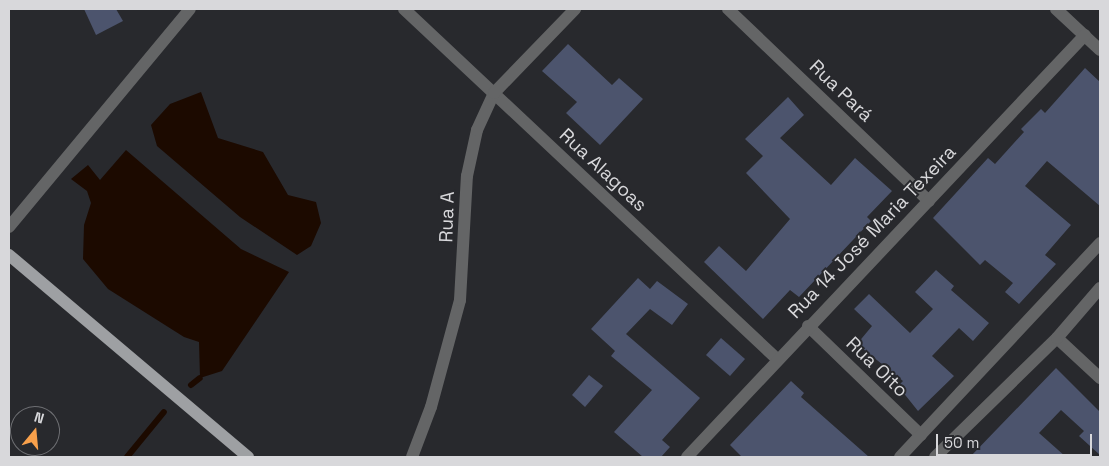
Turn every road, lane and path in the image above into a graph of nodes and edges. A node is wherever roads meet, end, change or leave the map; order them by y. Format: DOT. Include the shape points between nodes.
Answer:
graph roads {
  1 [pos="190,9"];
  2 [pos="404,9"];
  3 [pos="574,9"];
  4 [pos="728,9"];
  5 [pos="1056,9"];
  6 [pos="1085,35"];
  7 [pos="1100,50"];
  8 [pos="494,93"];
  9 [pos="928,201"];
  10 [pos="9,227"];
  11 [pos="1100,243"];
  12 [pos="1091,254"];
  13 [pos="9,255"];
  14 [pos="1100,263"];
  15 [pos="1100,288"];
  16 [pos="808,326"];
  17 [pos="1057,338"];
  18 [pos="777,359"];
  19 [pos="1100,378"];
  20 [pos="921,435"];
  21 [pos="941,455"];
  22 [pos="248,457"];
  23 [pos="412,457"];
  24 [pos="687,457"];
  25 [pos="900,457"];
  1 -- 10 [label="street"];
  2 -- 8 [label="street, Rua Alagoas"];
  3 -- 8 [label="street, Rua A"];
  4 -- 9 [label="street, Rua Pará"];
  5 -- 6 [label="street"];
  6 -- 7 [label="street"];
  6 -- 9 [label="street, Rua 14 José Maria Texeira"];
  8 -- 18 [label="street, Rua Alagoas"];
  8 -- 23 [label="street, Rua A" via="477,130 467,176 460,300 431,408"];
  9 -- 16 [label="street, Rua 14 José Maria Texeira"];
  11 -- 12 [label="street"];
  12 -- 14 [label="street"];
  12 -- 20 [label="street"];
  13 -- 22 [label="main road"];
  15 -- 17 [label="street"];
  16 -- 18 [label="street, Rua 14 José Maria Texeira"];
  16 -- 20 [label="street, Rua Oito"];
  17 -- 19 [label="street"];
  17 -- 21 [label="street"];
  18 -- 24 [label="street, Rua 14 José Maria Texeira"];
  20 -- 25 [label="street"];
}
